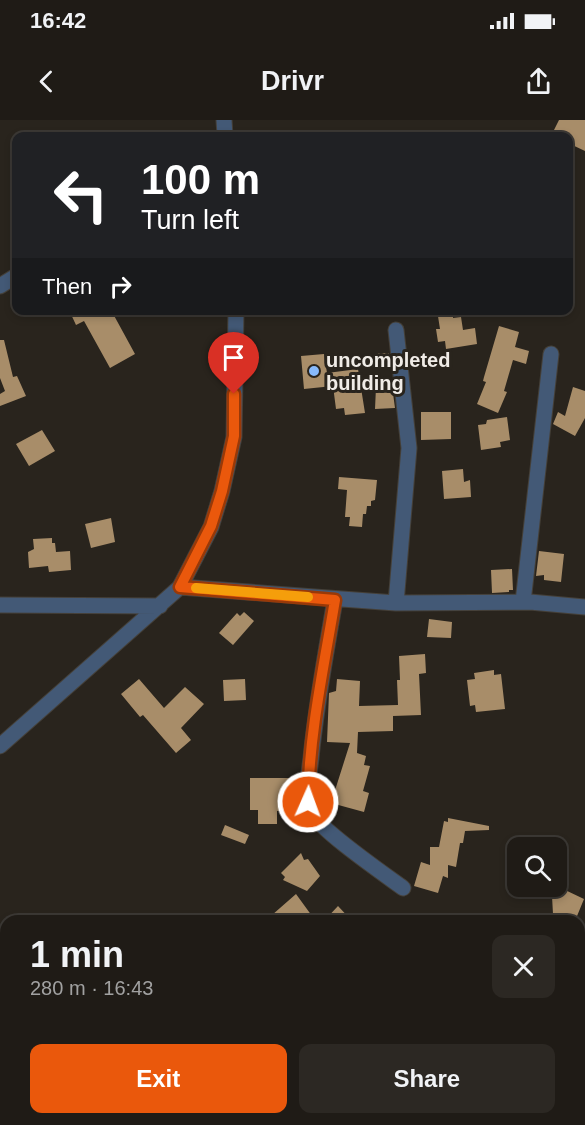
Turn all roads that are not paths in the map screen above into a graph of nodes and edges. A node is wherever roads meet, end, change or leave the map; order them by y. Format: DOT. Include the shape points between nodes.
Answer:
graph roads {
  1 [pos="236,315"];
  2 [pos="396,330"];
  3 [pos="551,354"];
  4 [pos="180,587"];
  5 [pos="335,600"];
  6 [pos="523,602"];
  7 [pos="396,603"];
  8 [pos="0,605"];
  9 [pos="160,606"];
  10 [pos="585,607"];
  11 [pos="0,746"];
  12 [pos="403,888"];
  1 -- 4 [label="street" via="234,436 211,526"];
  2 -- 7 [label="street" via="409,448"];
  3 -- 6 [label="street"];
  4 -- 5 [label="street"];
  4 -- 9 [label="street"];
  5 -- 7 [label="street"];
  5 -- 12 [label="street" via="318,699 308,802 312,814 325,828"];
  6 -- 7 [label="street"];
  6 -- 10 [label="street"];
  8 -- 9 [label="street"];
  9 -- 11 [label="street"];
}
